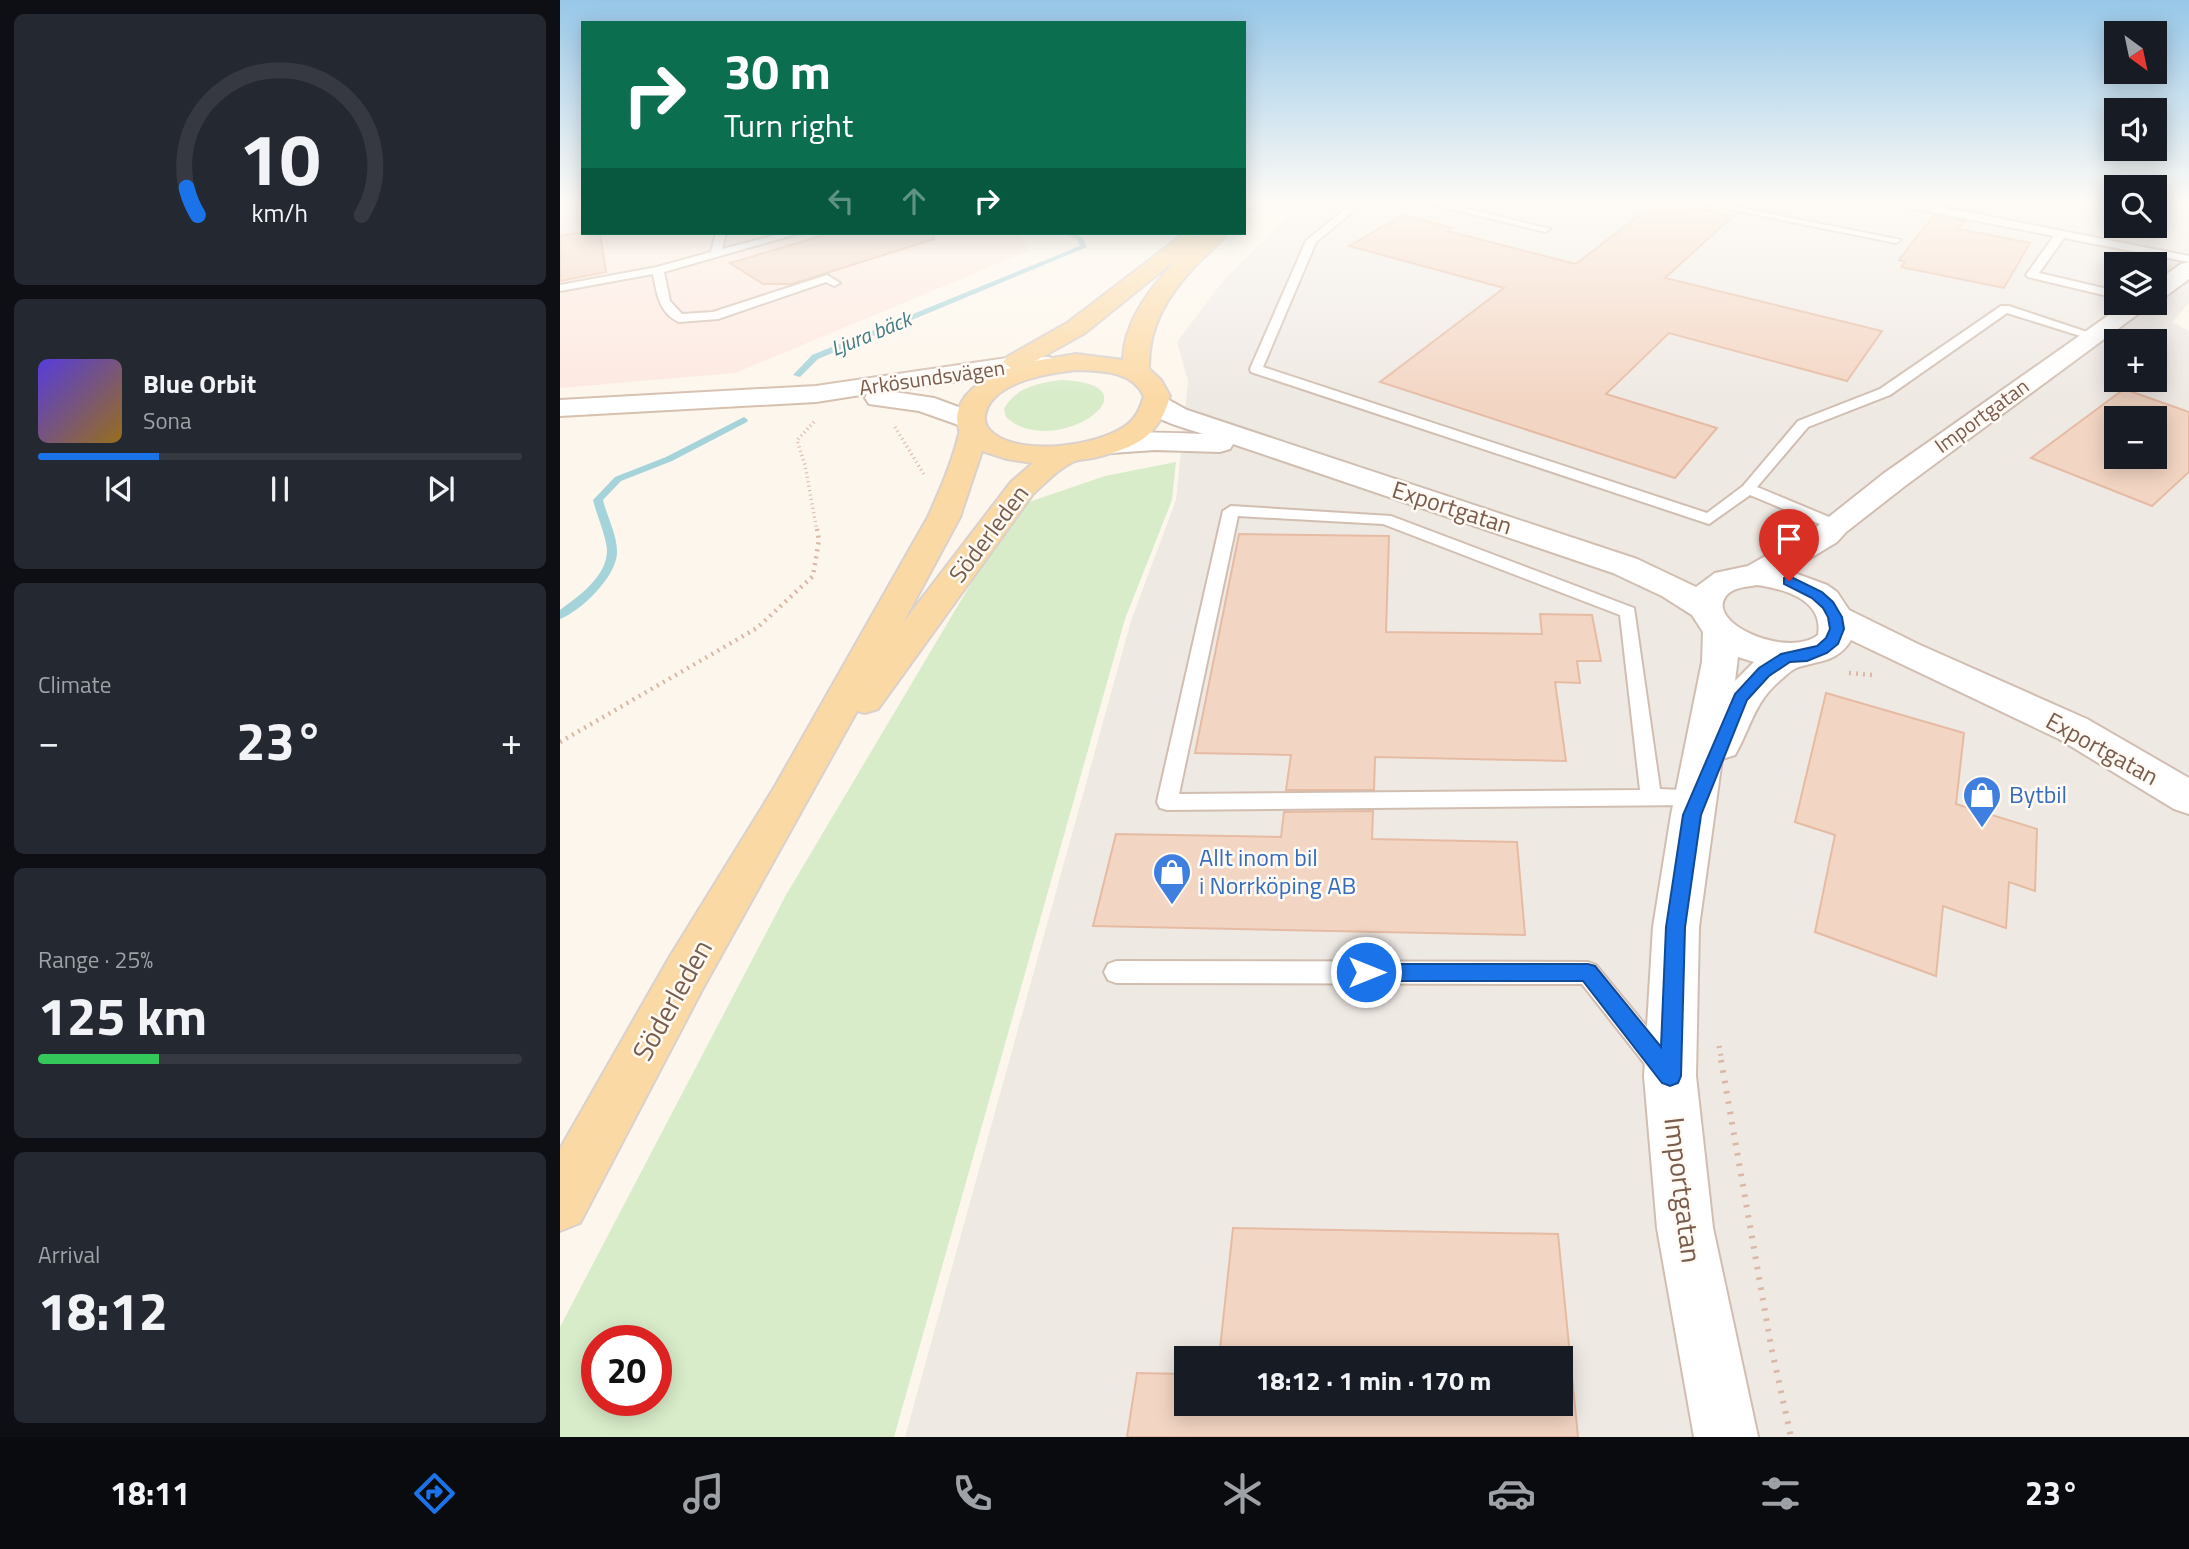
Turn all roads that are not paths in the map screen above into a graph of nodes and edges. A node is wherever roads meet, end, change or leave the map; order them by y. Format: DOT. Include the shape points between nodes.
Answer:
graph roads {
  1 [pos="669,267"];
  2 [pos="1153,267"];
  3 [pos="1162,267"];
  4 [pos="1184,267"];
  5 [pos="1300,267"];
  6 [pos="2038,267"];
  7 [pos="2188,268"];
  8 [pos="658,270"];
  9 [pos="834,283"];
  10 [pos="2167,284"];
  11 [pos="560,288"];
  12 [pos="2104,292"];
  13 [pos="2124,315"];
  14 [pos="2093,336"];
  15 [pos="1054,365"];
  16 [pos="1007,366"];
  17 [pos="1136,373"];
  18 [pos="643,404"];
  19 [pos="1157,405"];
  20 [pos="560,408"];
  21 [pos="816,408"];
  22 [pos="560,415"];
  23 [pos="972,426"];
  24 [pos="1111,444"];
  25 [pos="1280,451"];
  26 [pos="1067,454"];
  27 [pos="1029,455"];
  28 [pos="1748,489"];
  29 [pos="1830,530"];
  30 [pos="1757,575"];
  31 [pos="1716,608"];
  32 [pos="1815,630"];
  33 [pos="871,692"];
  34 [pos="2189,798"];
  35 [pos="789,799"];
  36 [pos="1679,803"];
  37 [pos="1116,972"];
  38 [pos="1670,1076"];
  39 [pos="560,1203"];
  40 [pos="1726,1437"];
  1 -- 8 [label="lane"];
  2 -- 16 [label="main road" via="1076,328"];
  3 -- 15 [label="main road" via="1115,317"];
  4 -- 17 [label="main road" via="1152,305 1136,344"];
  5 -- 28 [label="lane" via="1256,369 1709,519"];
  6 -- 12 [label="lane" via="2032,275"];
  7 -- 10 [label="street"];
  8 -- 9 [label="lane" via="664,302 679,318 714,316 827,278"];
  8 -- 11 [label="lane"];
  13 -- 14 [label="street, Importgatan"];
  14 -- 28 [label="lane" via="2005,309 1885,392 1803,424"];
  14 -- 29 [label="street, Importgatan"];
  15 -- 16 [label="street, Arkösundsvägen"];
  15 -- 17 [label="main road" via="1093,362"];
  15 -- 23 [label="main road, Söderleden" via="1013,376 986,392 971,411"];
  16 -- 21 [label="street, Arkösundsvägen"];
  17 -- 19 [label="main road" via="1154,387"];
  18 -- 20 [label="street, Arkösundsvägen"];
  18 -- 21 [label="street, Arkösundsvägen"];
  18 -- 22 [label="street, Arkösundsvägen"];
  19 -- 24 [label="main road" via="1142,426"];
  19 -- 25 [label="street, Exportgatan"];
  21 -- 23 [label="street, Arkösundsvägen" via="923,404"];
  23 -- 27 [label="main road" via="986,442"];
  23 -- 35 [label="main road, Söderleden" via="957,487 944,517"];
  24 -- 25 [label="street, Exportgatan" via="1186,441"];
  24 -- 26 [label="main road"];
  25 -- 31 [label="street, Exportgatan" via="1625,566"];
  26 -- 27 [label="main road"];
  26 -- 33 [label="main road, Söderleden" via="1022,488"];
  27 -- 33 [label="main road, Söderleden" via="1008,471 974,511"];
  28 -- 29 [label="lane"];
  29 -- 30 [label="street, Importgatan"];
  29 -- 32 [label="street" via="1817,569"];
  30 -- 31 [label="street" via="1732,578"];
  30 -- 32 [label="street" via="1789,581"];
  31 -- 32 [label="street, Exportgatan" via="1750,650"];
  31 -- 36 [label="street, Importgatan" via="1720,662"];
  32 -- 34 [label="street, Exportgatan" via="2014,702 2073,729"];
  32 -- 36 [label="street, Importgatan" via="1740,698"];
  33 -- 35 [label="main road, Söderleden"];
  35 -- 39 [label="main road, Söderleden" via="686,973"];
  36 -- 36 [label="lane" via="1167,802 1231,510 1385,519 1628,612"];
  36 -- 38 [label="street, Importgatan"];
  37 -- 38 [label="lane" via="1588,973"];
  38 -- 40 [label="street, Importgatan" via="1685,1228"];
}
